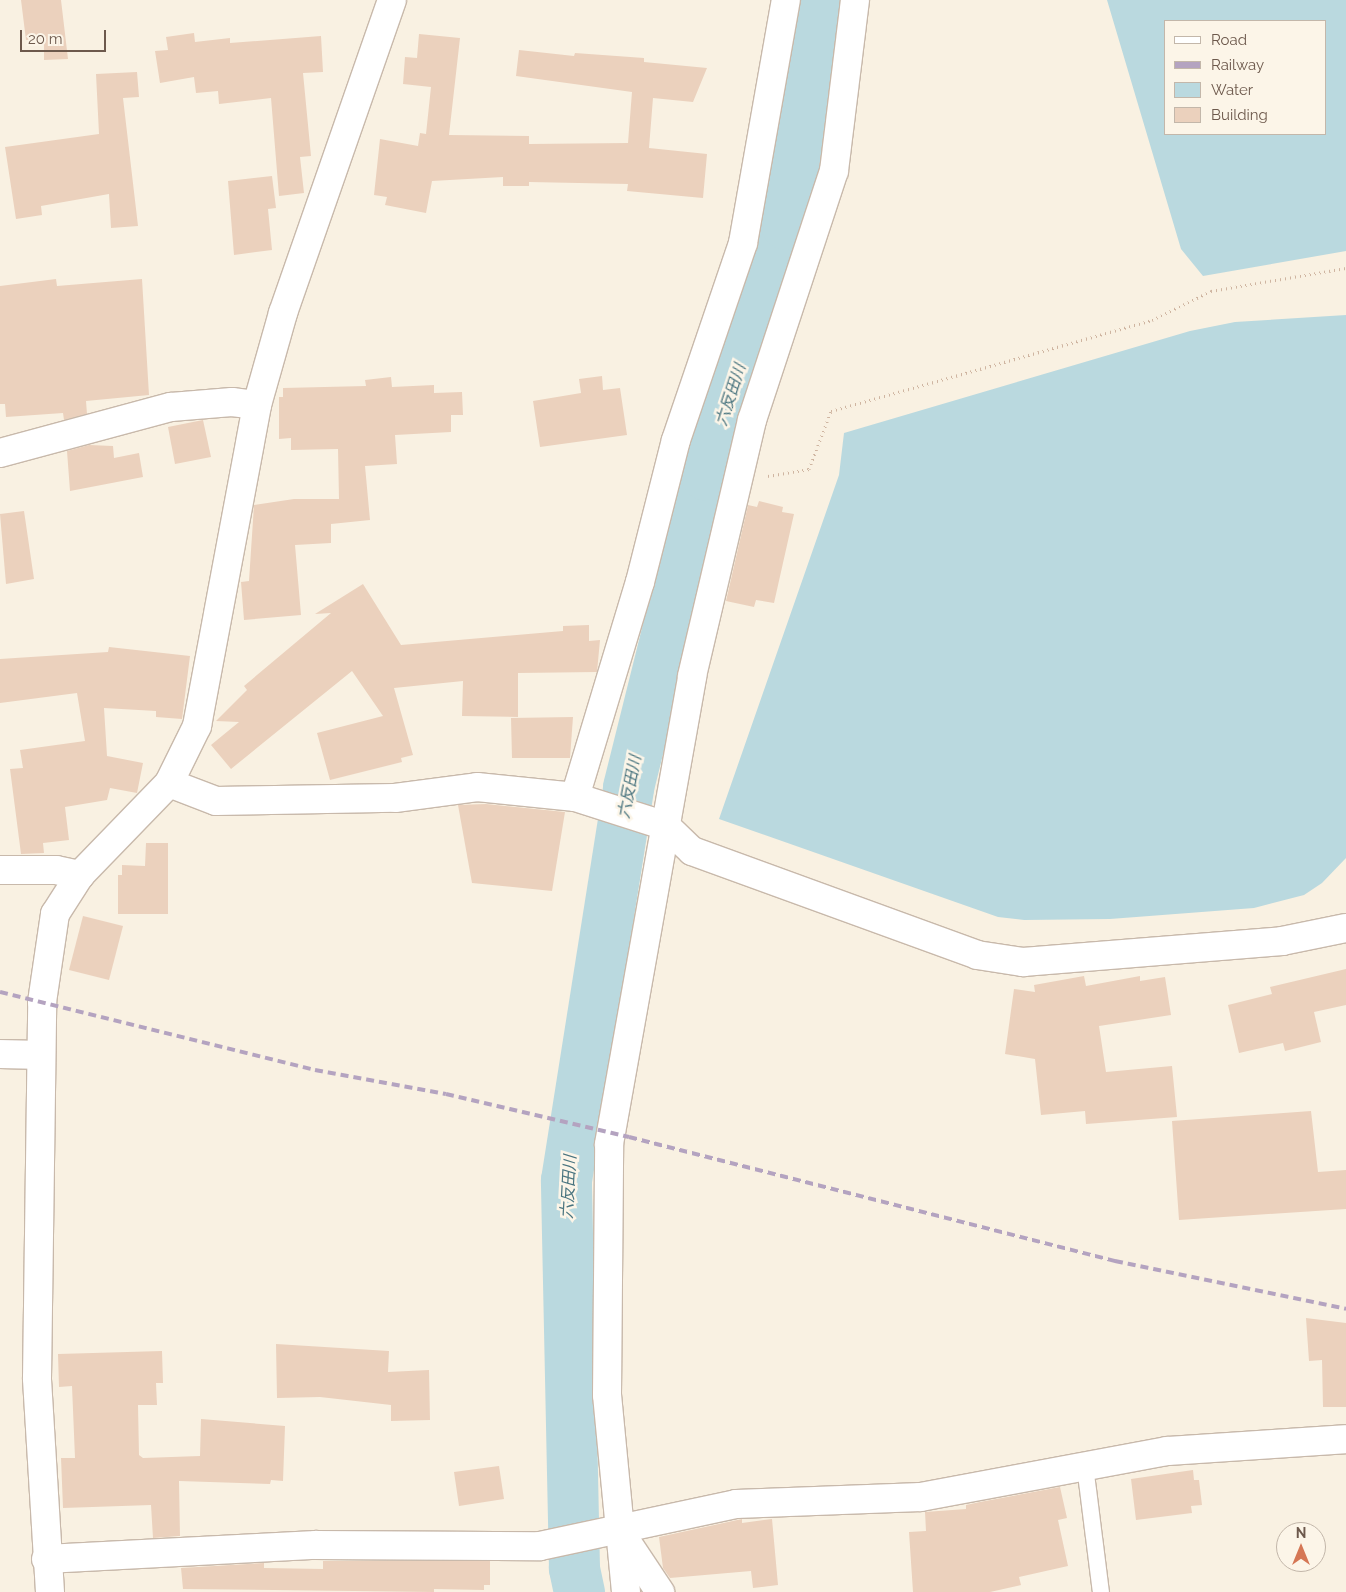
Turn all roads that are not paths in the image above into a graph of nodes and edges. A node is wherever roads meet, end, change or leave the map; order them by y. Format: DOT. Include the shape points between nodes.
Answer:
graph roads {
  1 [pos="392,0"];
  2 [pos="786,0"];
  3 [pos="855,0"];
  4 [pos="257,405"];
  5 [pos="0,453"];
  6 [pos="170,783"];
  7 [pos="581,798"];
  8 [pos="660,824"];
  9 [pos="0,870"];
  10 [pos="80,876"];
  11 [pos="1346,928"];
  12 [pos="0,1054"];
  13 [pos="41,1055"];
  14 [pos="1346,1439"];
  15 [pos="1085,1466"];
  16 [pos="620,1531"];
  17 [pos="46,1559"];
  18 [pos="50,1592"];
  19 [pos="626,1592"];
  20 [pos="660,1592"];
  21 [pos="1101,1592"];
  1 -- 4 [label="street" via="283,313"];
  2 -- 7 [label="street" via="743,243 676,440"];
  3 -- 8 [label="street" via="834,170 752,420"];
  4 -- 5 [label="street" via="232,402 172,407"];
  4 -- 6 [label="street" via="197,726"];
  6 -- 7 [label="street" via="216,801 395,798 477,786"];
  6 -- 10 [label="street"];
  7 -- 8 [label="street"];
  8 -- 11 [label="street" via="692,851 978,955 1023,962 1282,941"];
  8 -- 16 [label="street" via="609,1144 607,1395"];
  9 -- 10 [label="street" via="56,870"];
  10 -- 13 [label="street" via="55,914 42,1002"];
  12 -- 13 [label="street"];
  13 -- 17 [label="street" via="37,1378"];
  14 -- 15 [label="street" via="1167,1451"];
  15 -- 16 [label="street" via="920,1497 736,1504 655,1519"];
  15 -- 21 [label="lane"];
  16 -- 17 [label="street" via="540,1546 316,1545"];
  16 -- 19 [label="street"];
  16 -- 20 [label="street"];
  17 -- 18 [label="street"];
}
